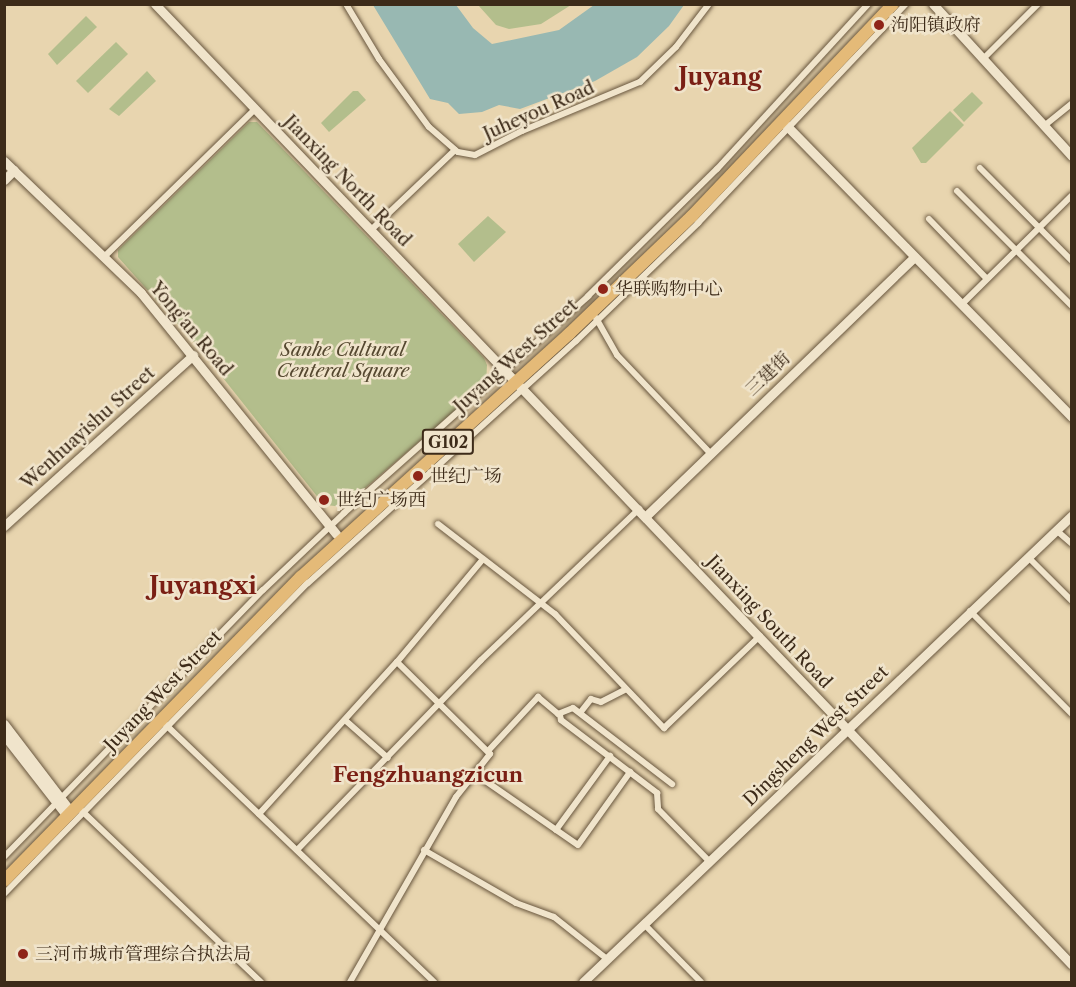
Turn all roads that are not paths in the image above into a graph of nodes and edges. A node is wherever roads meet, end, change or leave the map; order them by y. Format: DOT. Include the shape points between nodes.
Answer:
graph roads {
  1 [pos="155,4"];
  2 [pos="346,4"];
  3 [pos="710,4"];
  4 [pos="868,4"];
  5 [pos="883,4"];
  6 [pos="893,4"];
  7 [pos="906,4"];
  8 [pos="933,4"];
  9 [pos="1038,4"];
  10 [pos="983,59"];
  11 [pos="1071,102"];
  12 [pos="255,110"];
  13 [pos="786,126"];
  14 [pos="1044,126"];
  15 [pos="455,150"];
  16 [pos="1071,156"];
  17 [pos="4,161"];
  18 [pos="980,168"];
  19 [pos="14,170"];
  20 [pos="4,180"];
  21 [pos="957,191"];
  22 [pos="1071,195"];
  23 [pos="929,219"];
  24 [pos="1040,227"];
  25 [pos="371,230"];
  26 [pos="1016,250"];
  27 [pos="104,256"];
  28 [pos="914,257"];
  29 [pos="1071,261"];
  30 [pos="987,279"];
  31 [pos="961,305"];
  32 [pos="1071,306"];
  33 [pos="595,316"];
  34 [pos="193,355"];
  35 [pos="514,379"];
  36 [pos="1071,417"];
  37 [pos="710,453"];
  38 [pos="642,512"];
  39 [pos="1071,514"];
  40 [pos="438,524"];
  41 [pos="4,526"];
  42 [pos="333,530"];
  43 [pos="1056,530"];
  44 [pos="1071,544"];
  45 [pos="1028,556"];
  46 [pos="483,559"];
  47 [pos="1071,602"];
  48 [pos="542,603"];
  49 [pos="970,611"];
  50 [pos="760,636"];
  51 [pos="397,662"];
  52 [pos="626,689"];
  53 [pos="439,706"];
  54 [pos="580,713"];
  55 [pos="1071,714"];
  56 [pos="560,715"];
  57 [pos="345,720"];
  58 [pos="164,723"];
  59 [pos="4,724"];
  60 [pos="848,729"];
  61 [pos="4,735"];
  62 [pos="488,751"];
  63 [pos="610,756"];
  64 [pos="388,758"];
  65 [pos="630,772"];
  66 [pos="474,773"];
  67 [pos="672,784"];
  68 [pos="68,808"];
  69 [pos="259,814"];
  70 [pos="556,830"];
  71 [pos="297,850"];
  72 [pos="424,850"];
  73 [pos="4,857"];
  74 [pos="709,861"];
  75 [pos="4,870"];
  76 [pos="4,881"];
  77 [pos="4,894"];
  78 [pos="644,924"];
  79 [pos="380,930"];
  80 [pos="607,959"];
  81 [pos="1071,965"];
  82 [pos="261,982"];
  83 [pos="350,982"];
  84 [pos="434,982"];
  85 [pos="583,982"];
  86 [pos="702,982"];
  1 -- 12 [label="street, Jianxing North Road"];
  2 -- 15 [label="street" via="417,112 437,137"];
  3 -- 15 [label="street, Juheyou Road" via="676,47 640,82 522,131 482,153 471,155"];
  4 -- 35 [label="street" via="717,169 588,296"];
  5 -- 35 [label="highway, Juyang West Street / G102" via="686,211"];
  6 -- 13 [label="highway, Juyang West Street / G102"];
  7 -- 13 [label="street"];
  8 -- 10 [label="street"];
  9 -- 10 [label="street"];
  10 -- 14 [label="street"];
  11 -- 14 [label="street"];
  12 -- 25 [label="street, Jianxing North Road"];
  12 -- 27 [label="street"];
  13 -- 28 [label="street"];
  13 -- 33 [label="highway, Juyang West Street / G102"];
  14 -- 16 [label="street"];
  15 -- 25 [label="street"];
  17 -- 19 [label="street, Yong'an Road"];
  18 -- 24 [label="street"];
  19 -- 20 [label="street"];
  19 -- 27 [label="street, Yong'an Road"];
  21 -- 26 [label="street"];
  22 -- 24 [label="street"];
  23 -- 30 [label="street"];
  24 -- 26 [label="street"];
  24 -- 29 [label="street"];
  25 -- 35 [label="street, Jianxing North Road"];
  26 -- 30 [label="street"];
  26 -- 32 [label="street"];
  27 -- 34 [label="street, Yong'an Road"];
  28 -- 31 [label="street"];
  28 -- 37 [label="street, 三建街"];
  30 -- 31 [label="street"];
  31 -- 36 [label="street"];
  33 -- 35 [label="highway, Juyang West Street / G102"];
  33 -- 37 [label="street" via="617,356"];
  34 -- 41 [label="street, Wenhuayishu Street"];
  34 -- 42 [label="street, Yong'an Road"];
  35 -- 38 [label="street, Jianxing South Road"];
  35 -- 42 [label="highway, Juyang West Street / G102"];
  35 -- 58 [label="highway, Juyang West Street / G102" via="357,524"];
  37 -- 38 [label="street, 三建街"];
  38 -- 48 [label="street"];
  38 -- 50 [label="street, Jianxing South Road"];
  39 -- 43 [label="street, Dingsheng West Street"];
  40 -- 46 [label="street"];
  42 -- 68 [label="highway, Juyang West Street / G102"];
  43 -- 44 [label="street"];
  43 -- 45 [label="street, Dingsheng West Street"];
  45 -- 47 [label="street"];
  45 -- 49 [label="street, Dingsheng West Street"];
  46 -- 48 [label="street"];
  46 -- 51 [label="street"];
  48 -- 52 [label="street"];
  48 -- 53 [label="street"];
  49 -- 55 [label="street"];
  49 -- 60 [label="street, Dingsheng West Street"];
  50 -- 52 [label="street" via="664,728"];
  50 -- 60 [label="street, Jianxing South Road"];
  51 -- 53 [label="street"];
  51 -- 57 [label="street"];
  52 -- 54 [label="street" via="601,702 591,699"];
  53 -- 62 [label="street"];
  53 -- 64 [label="street"];
  54 -- 56 [label="street" via="571,707"];
  54 -- 67 [label="street"];
  56 -- 62 [label="street" via="536,698"];
  56 -- 63 [label="street"];
  57 -- 64 [label="street"];
  57 -- 69 [label="street"];
  58 -- 68 [label="highway, Juyang West Street / G102"];
  58 -- 69 [label="street"];
  59 -- 68 [label="street"];
  60 -- 74 [label="street, Dingsheng West Street"];
  60 -- 81 [label="street, Jianxing South Road"];
  61 -- 68 [label="street"];
  62 -- 66 [label="street"];
  63 -- 65 [label="street"];
  63 -- 70 [label="street"];
  64 -- 71 [label="street"];
  65 -- 70 [label="street" via="578,845"];
  65 -- 74 [label="street" via="660,796 658,809"];
  66 -- 70 [label="street"];
  66 -- 72 [label="street"];
  68 -- 73 [label="street"];
  68 -- 75 [label="highway, Juyang West Street / G102"];
  68 -- 76 [label="highway, Juyang West Street / G102"];
  68 -- 77 [label="street"];
  68 -- 82 [label="street"];
  69 -- 71 [label="street"];
  71 -- 79 [label="street"];
  72 -- 79 [label="street"];
  72 -- 80 [label="street" via="516,903 554,917"];
  74 -- 78 [label="street, Dingsheng West Street"];
  78 -- 80 [label="street, Dingsheng West Street"];
  78 -- 86 [label="street"];
  79 -- 83 [label="street"];
  79 -- 84 [label="street"];
  80 -- 85 [label="street, Dingsheng West Street"];
}
